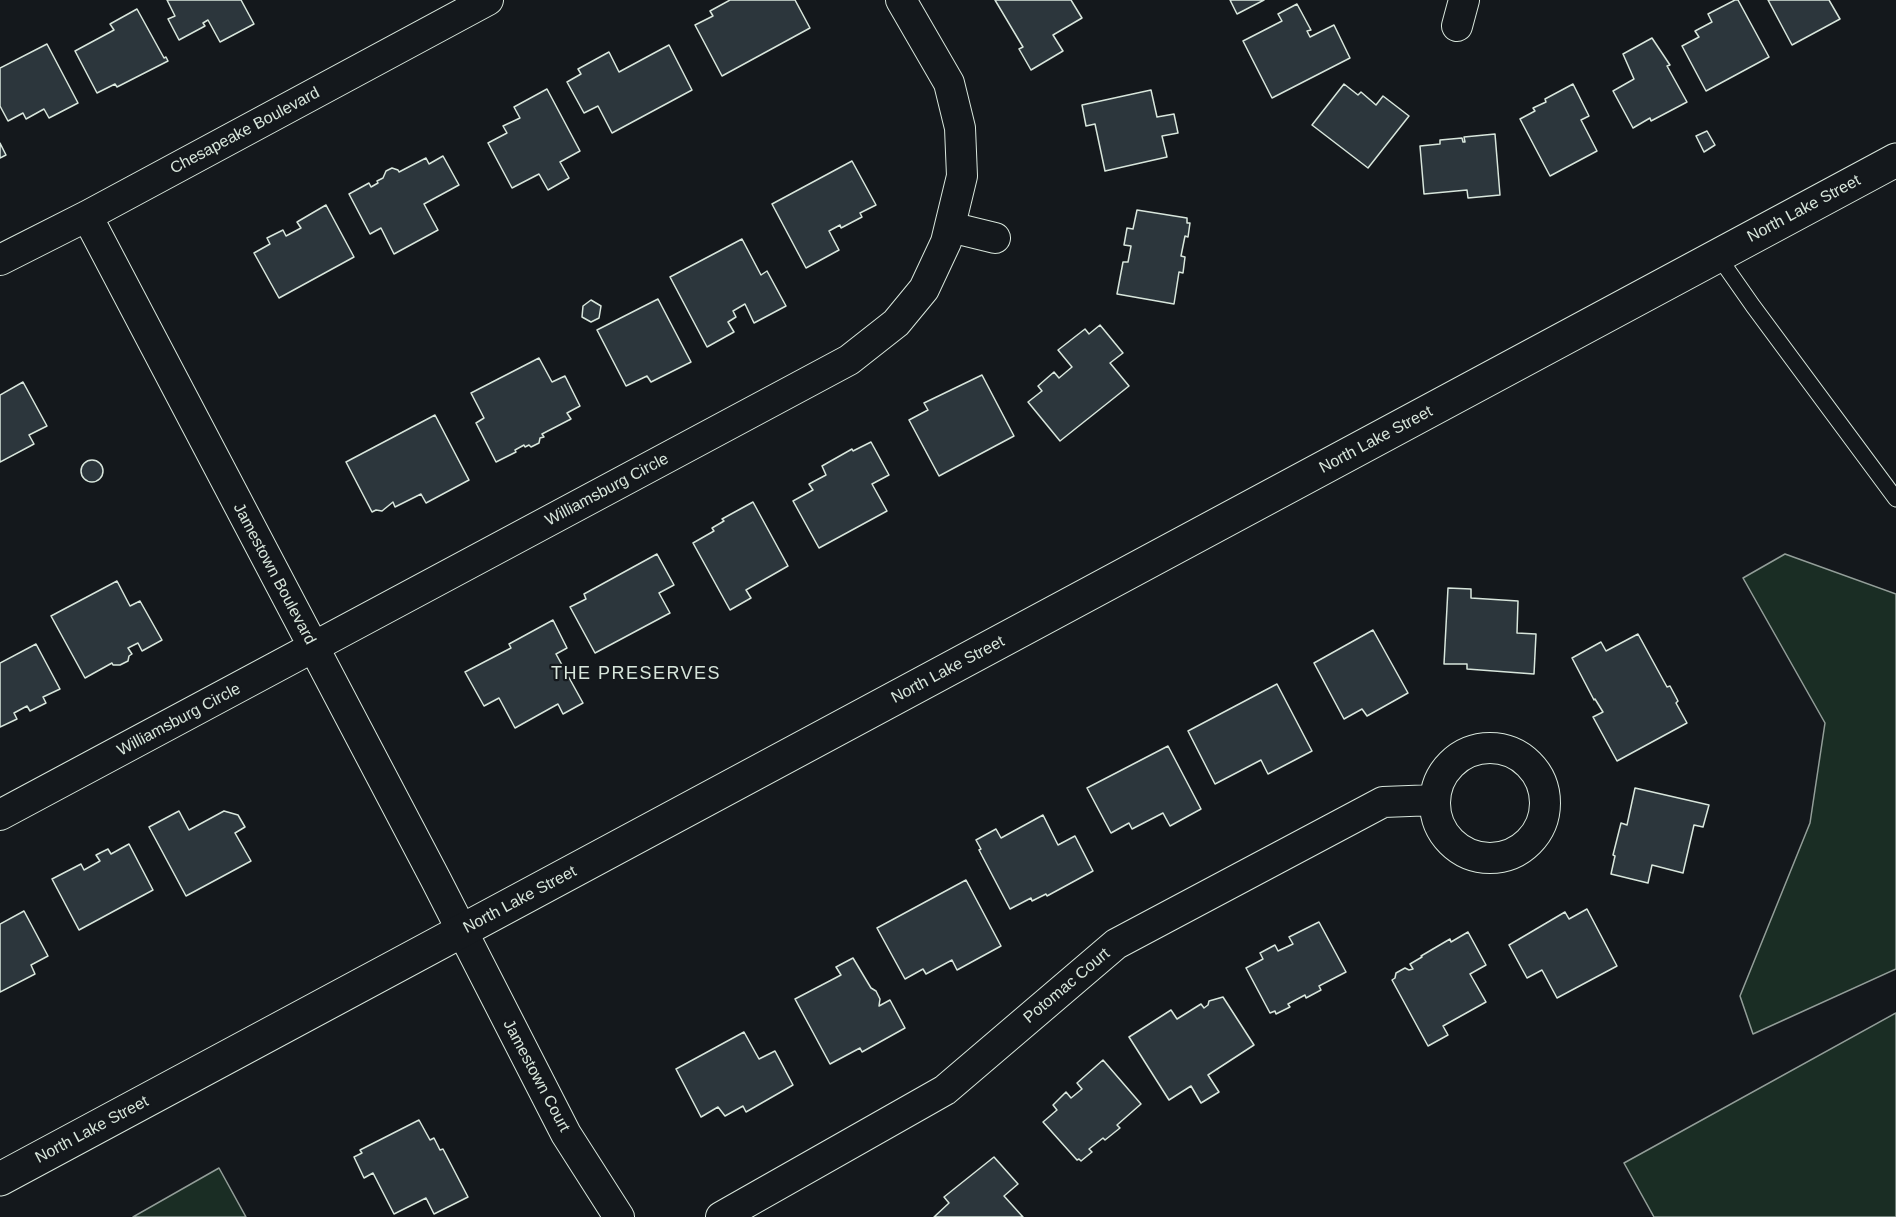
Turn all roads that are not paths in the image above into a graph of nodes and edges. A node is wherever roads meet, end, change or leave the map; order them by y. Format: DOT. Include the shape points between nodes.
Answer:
graph roads {
  1 [pos="488,0"];
  2 [pos="901,0"];
  3 [pos="1896,160"];
  4 [pos="87,216"];
  5 [pos="950,227"];
  6 [pos="995,238"];
  7 [pos="1718,256"];
  8 [pos="0,261"];
  9 [pos="1896,499"];
  10 [pos="313,648"];
  11 [pos="1435,800"];
  12 [pos="0,815"];
  13 [pos="461,932"];
  14 [pos="0,1179"];
  15 [pos="619,1217"];
  16 [pos="721,1217"];
  1 -- 4 [label="street, Chesapeake Boulevard"];
  2 -- 5 [label="street, Williamsburg Circle" via="949,83 960,128 962,176"];
  3 -- 7 [label="street, North Lake Street"];
  4 -- 8 [label="street, Chesapeake Boulevard"];
  4 -- 10 [label="street, Jamestown Boulevard"];
  5 -- 6 [label="street"];
  5 -- 10 [label="street, Williamsburg Circle" via="924,289 896,323 849,360"];
  7 -- 9 [label="lane"];
  7 -- 13 [label="street, North Lake Street"];
  10 -- 12 [label="street, Williamsburg Circle"];
  10 -- 13 [label="street, Jamestown Boulevard"];
  11 -- 16 [label="street, Potomac Court" via="1383,802 1116,944 945,1090"];
  13 -- 14 [label="street, North Lake Street"];
  13 -- 15 [label="street, Jamestown Court" via="566,1134"];
}
